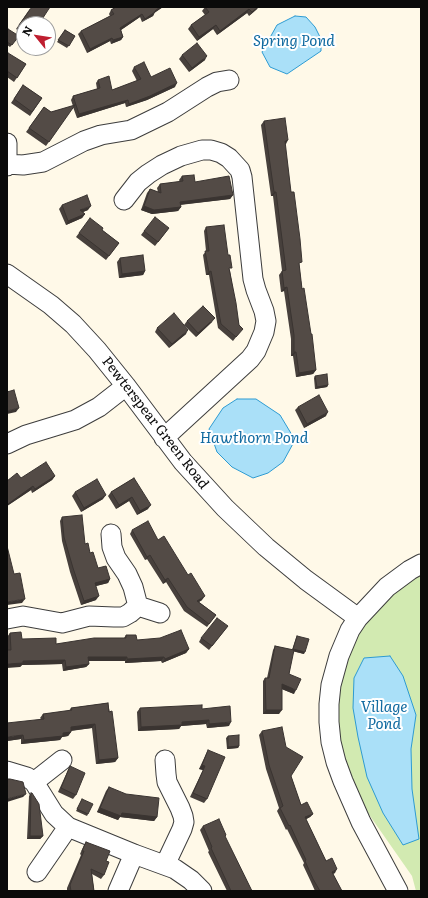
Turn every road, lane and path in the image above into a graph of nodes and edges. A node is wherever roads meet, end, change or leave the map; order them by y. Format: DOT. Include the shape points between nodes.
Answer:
graph roads {
  1 [pos="229,80"];
  2 [pos="7,144"];
  3 [pos="7,165"];
  4 [pos="123,202"];
  5 [pos="7,274"];
  6 [pos="126,386"];
  7 [pos="164,438"];
  8 [pos="7,444"];
  9 [pos="111,532"];
  10 [pos="421,564"];
  11 [pos="138,606"];
  12 [pos="160,613"];
  13 [pos="358,618"];
  14 [pos="7,619"];
  15 [pos="165,759"];
  16 [pos="62,760"];
  17 [pos="7,772"];
  18 [pos="34,782"];
  19 [pos="68,827"];
  20 [pos="134,854"];
  21 [pos="165,864"];
  22 [pos="37,873"];
  23 [pos="118,891"];
  24 [pos="202,891"];
  25 [pos="398,891"];
  1 -- 3 [label="street" via="207,87 168,112 130,130 84,141 43,162"];
  2 -- 3 [label="street"];
  4 -- 7 [label="street" via="138,182 148,174 182,156 202,150 211,150 229,158 240,170 242,177 253,279 266,321 264,332 250,359"];
  5 -- 6 [label="street, Pewterspear Green Road" via="73,324"];
  6 -- 7 [label="street, Pewterspear Green Road"];
  6 -- 8 [label="street" via="99,407 75,420 26,434"];
  7 -- 13 [label="street, Pewterspear Green Road" via="205,487 266,547"];
  9 -- 11 [label="street" via="116,558 127,574"];
  10 -- 13 [label="street" via="388,587"];
  11 -- 12 [label="street"];
  11 -- 14 [label="street" via="123,617 89,616 62,623 23,616"];
  13 -- 25 [label="street" via="344,642 334,670 329,722 336,762 352,804"];
  15 -- 21 [label="street" via="167,782 184,822"];
  16 -- 18 [label="street"];
  17 -- 18 [label="street" via="27,777"];
  18 -- 19 [label="street" via="54,814"];
  19 -- 20 [label="street"];
  19 -- 22 [label="street"];
  20 -- 21 [label="street"];
  20 -- 23 [label="street"];
  21 -- 24 [label="street" via="191,880"];
}
